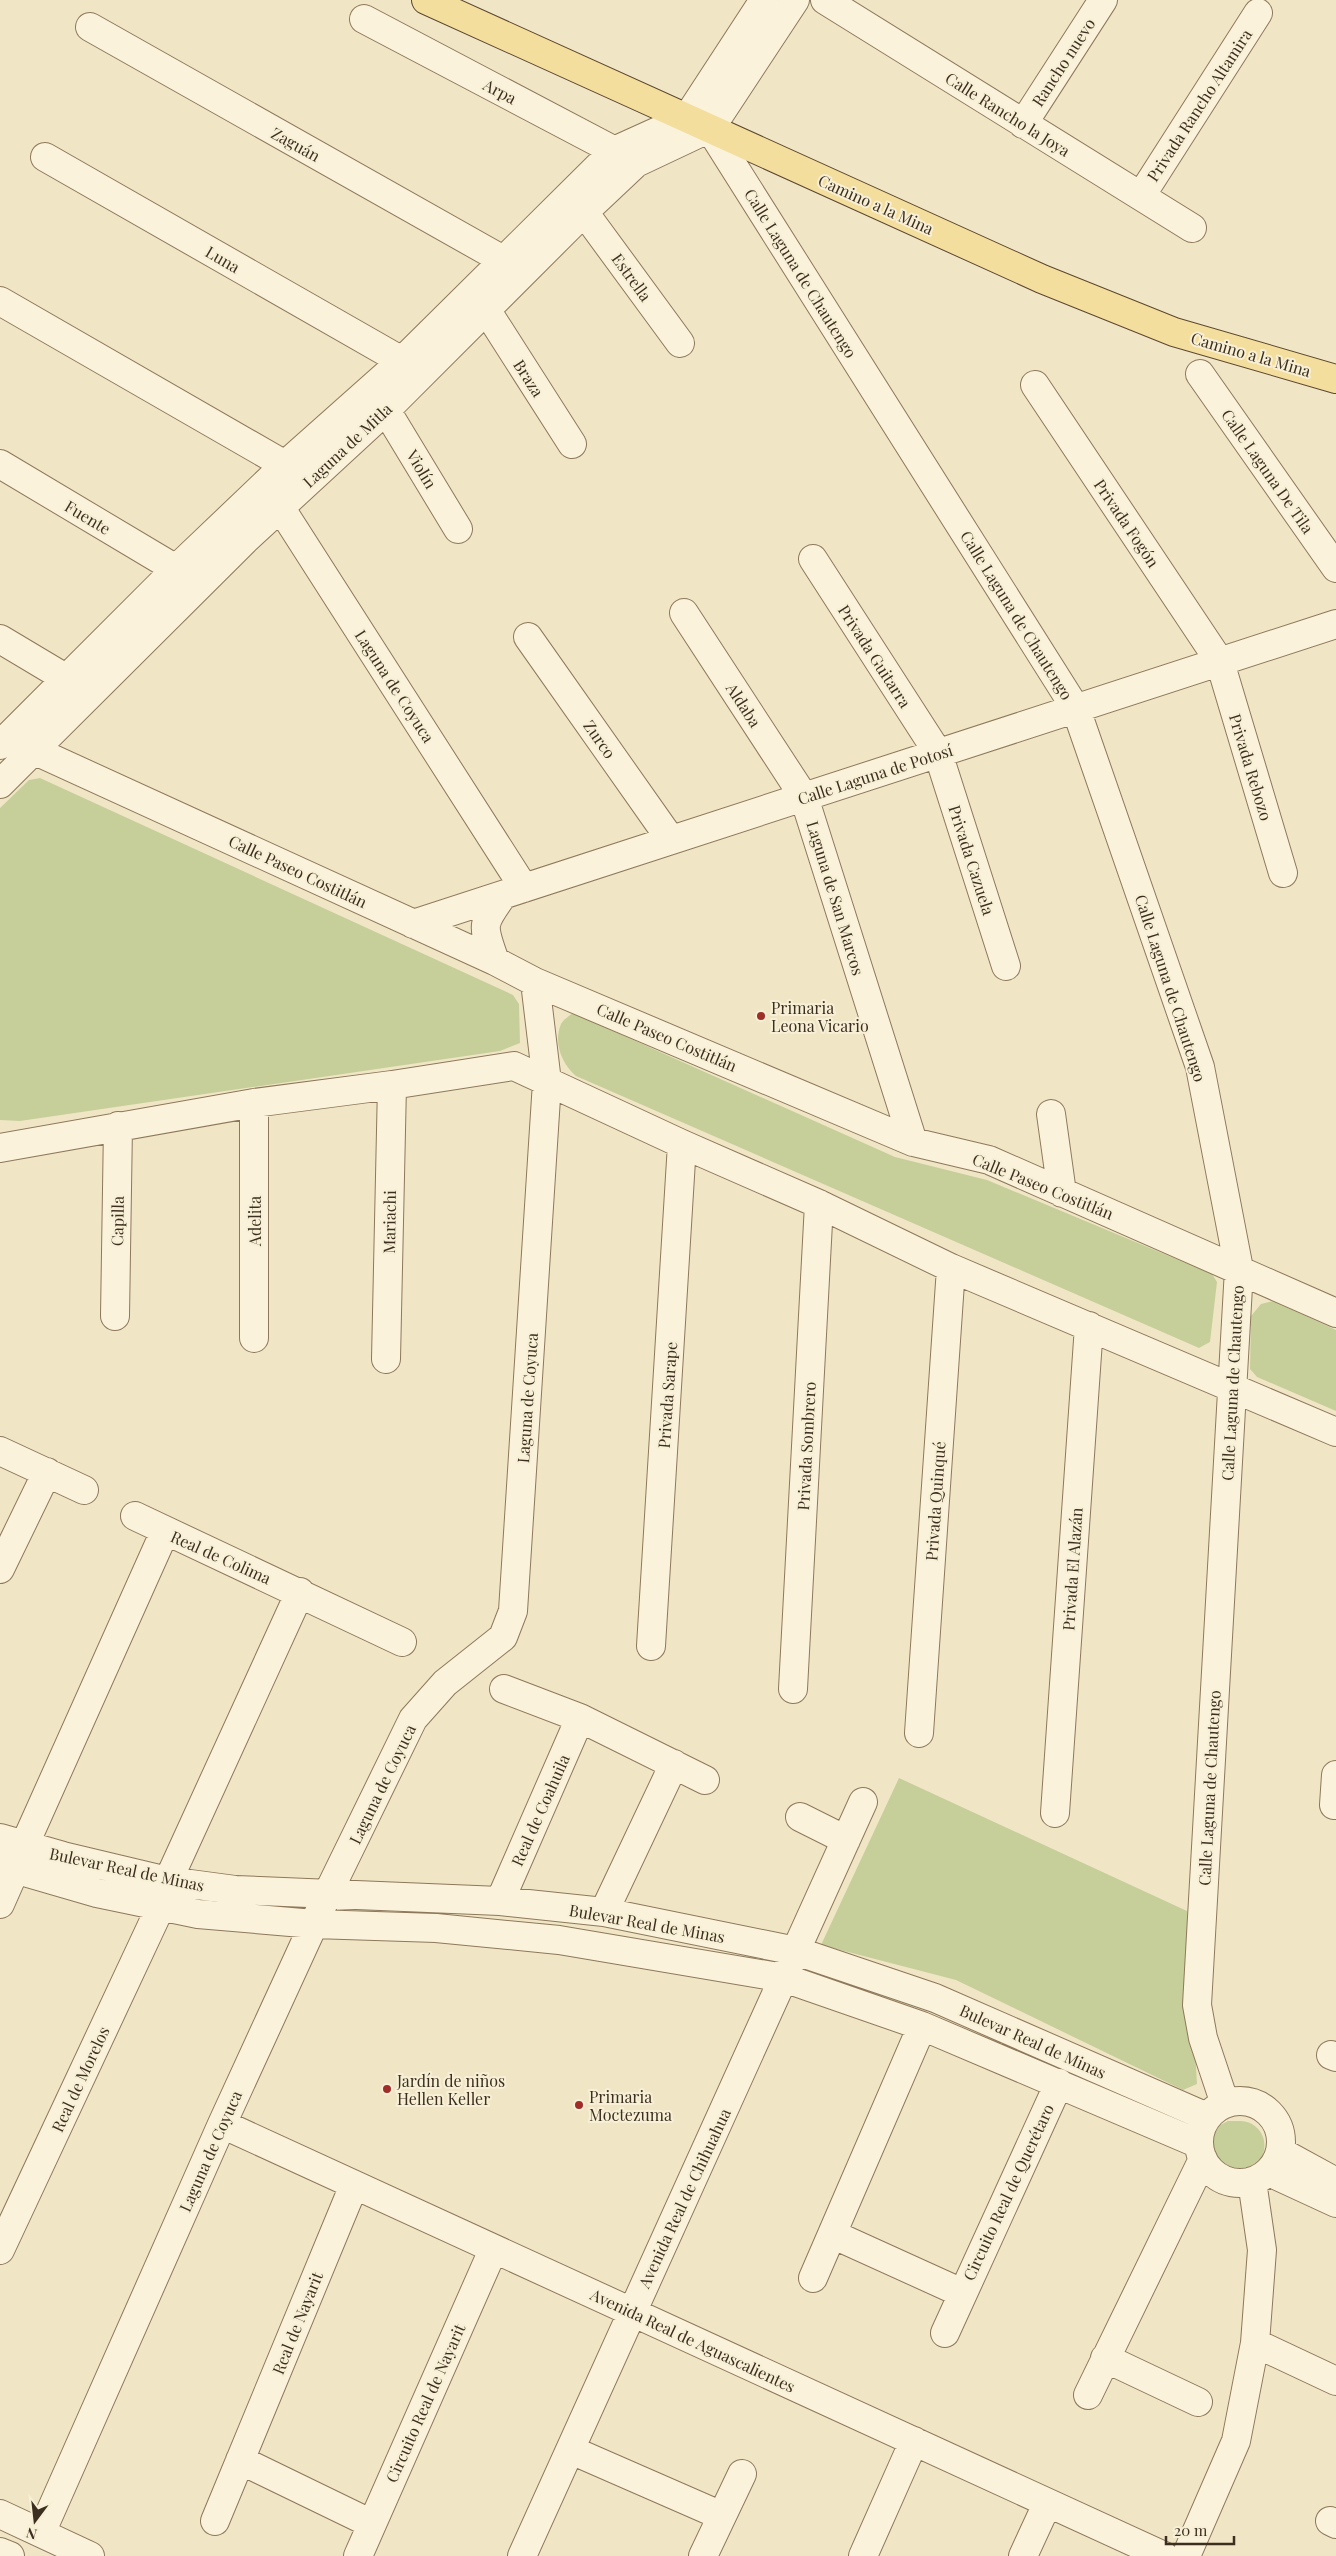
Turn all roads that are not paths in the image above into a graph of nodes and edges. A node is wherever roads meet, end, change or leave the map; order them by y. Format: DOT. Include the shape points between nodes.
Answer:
graph roads {
  1 [pos="426,0"];
  2 [pos="764,0"];
  3 [pos="795,0"];
  4 [pos="825,0"];
  5 [pos="1103,0"];
  6 [pos="1258,13"];
  7 [pos="364,19"];
  8 [pos="90,27"];
  9 [pos="698,123"];
  10 [pos="1024,124"];
  11 [pos="45,157"];
  12 [pos="625,157"];
  13 [pos="1141,196"];
  14 [pos="584,212"];
  15 [pos="1192,228"];
  16 [pos="502,260"];
  17 [pos="0,301"];
  18 [pos="487,311"];
  19 [pos="680,343"];
  20 [pos="402,361"];
  21 [pos="1200,374"];
  22 [pos="1336,379"];
  23 [pos="1035,385"];
  24 [pos="386,410"];
  25 [pos="572,444"];
  26 [pos="0,464"];
  27 [pos="285,466"];
  28 [pos="304,485"];
  29 [pos="263,487"];
  30 [pos="280,507"];
  31 [pos="458,529"];
  32 [pos="813,559"];
  33 [pos="1336,568"];
  34 [pos="176,569"];
  35 [pos="684,613"];
  36 [pos="1336,624"];
  37 [pos="528,637"];
  38 [pos="0,638"];
  39 [pos="1220,662"];
  40 [pos="67,679"];
  41 [pos="1076,709"];
  42 [pos="4,741"];
  43 [pos="33,750"];
  44 [pos="938,753"];
  45 [pos="0,784"];
  46 [pos="804,797"];
  47 [pos="671,840"];
  48 [pos="1283,872"];
  49 [pos="514,891"];
  50 [pos="413,924"];
  51 [pos="495,961"];
  52 [pos="1006,966"];
  53 [pos="535,982"];
  54 [pos="547,1082"];
  55 [pos="392,1085"];
  56 [pos="254,1103"];
  57 [pos="1051,1114"];
  58 [pos="118,1126"];
  59 [pos="913,1142"];
  60 [pos="682,1144"];
  61 [pos="0,1148"];
  62 [pos="1062,1193"];
  63 [pos="819,1204"];
  64 [pos="951,1268"];
  65 [pos="1239,1269"];
  66 [pos="1336,1313"];
  67 [pos="115,1316"];
  68 [pos="1089,1326"];
  69 [pos="254,1338"];
  70 [pos="386,1359"];
  71 [pos="1232,1388"];
  72 [pos="1336,1432"];
  73 [pos="0,1451"];
  74 [pos="47,1472"];
  75 [pos="84,1490"];
  76 [pos="135,1516"];
  77 [pos="165,1531"];
  78 [pos="0,1570"];
  79 [pos="300,1592"];
  80 [pos="402,1642"];
  81 [pos="651,1646"];
  82 [pos="504,1689"];
  83 [pos="793,1689"];
  84 [pos="580,1718"];
  85 [pos="919,1734"];
  86 [pos="674,1764"];
  87 [pos="1336,1776"];
  88 [pos="705,1780"];
  89 [pos="863,1802"];
  90 [pos="1334,1804"];
  91 [pos="1054,1813"];
  92 [pos="800,1817"];
  93 [pos="846,1840"];
  94 [pos="10,1855"];
  95 [pos="168,1882"];
  96 [pos="328,1893"];
  97 [pos="500,1902"];
  98 [pos="0,1904"];
  99 [pos="160,1908"];
  100 [pos="604,1912"];
  101 [pos="314,1924"];
  102 [pos="796,1951"];
  103 [pos="784,1978"];
  104 [pos="922,2026"];
  105 [pos="1059,2083"];
  106 [pos="1216,2111"];
  107 [pos="222,2124"];
  108 [pos="1201,2151"];
  109 [pos="1267,2168"];
  110 [pos="1336,2182"];
  111 [pos="354,2185"];
  112 [pos="1336,2203"];
  113 [pos="832,2234"];
  114 [pos="0,2250"];
  115 [pos="493,2250"];
  116 [pos="813,2278"];
  117 [pos="962,2293"];
  118 [pos="632,2311"];
  119 [pos="945,2334"];
  120 [pos="1255,2343"];
  121 [pos="1105,2358"];
  122 [pos="1336,2380"];
  123 [pos="1088,2395"];
  124 [pos="1198,2402"];
  125 [pos="914,2441"];
  126 [pos="571,2450"];
  127 [pos="240,2460"];
  128 [pos="742,2474"];
  129 [pos="1047,2504"];
  130 [pos="0,2514"];
  131 [pos="722,2516"];
  132 [pos="216,2520"];
  133 [pos="372,2524"];
  134 [pos="41,2534"];
  135 [pos="0,2552"];
  136 [pos="10,2556"];
  137 [pos="90,2556"];
  138 [pos="358,2556"];
  139 [pos="522,2556"];
  140 [pos="703,2556"];
  141 [pos="863,2556"];
  142 [pos="1023,2556"];
  143 [pos="1164,2556"];
  144 [pos="1186,2556"];
  1 -- 9 [label="main road, Camino a la Mina"];
  2 -- 9 [label="street"];
  3 -- 9 [label="street"];
  4 -- 10 [label="street, Calle Rancho la Joya"];
  5 -- 10 [label="street, Rancho nuevo"];
  6 -- 13 [label="street, Privada Rancho Altamira"];
  7 -- 12 [label="street, Arpa"];
  8 -- 16 [label="street, Zaguán"];
  9 -- 12 [label="street, Laguna de Mitla"];
  9 -- 22 [label="main road, Camino a la Mina" via="1042,279 1174,332"];
  9 -- 41 [label="street, Calle Laguna de Chautengo"];
  10 -- 13 [label="street, Calle Rancho la Joya"];
  11 -- 20 [label="street, Luna"];
  12 -- 14 [label="street, Laguna de Mitla"];
  12 -- 16 [label="street, Laguna de Mitla"];
  13 -- 15 [label="street, Calle Rancho la Joya"];
  14 -- 18 [label="street, Laguna de Mitla"];
  14 -- 19 [label="street, Estrella"];
  16 -- 20 [label="street, Laguna de Mitla"];
  17 -- 27 [label="street"];
  18 -- 24 [label="street, Laguna de Mitla"];
  18 -- 25 [label="street, Braza"];
  20 -- 27 [label="street, Laguna de Mitla"];
  21 -- 33 [label="street, Calle Laguna De Tila"];
  23 -- 39 [label="street, Privada Fogón"];
  24 -- 28 [label="street, Laguna de Mitla"];
  24 -- 31 [label="street, Violín"];
  26 -- 34 [label="street, Fuente"];
  27 -- 28 [label="street"];
  27 -- 29 [label="street, Laguna de Mitla"];
  28 -- 30 [label="street, Laguna de Mitla"];
  29 -- 30 [label="street, Laguna de Coyuca"];
  29 -- 34 [label="street, Laguna de Mitla"];
  30 -- 43 [label="street, Laguna de Mitla"];
  30 -- 49 [label="street, Laguna de Coyuca"];
  32 -- 44 [label="street, Privada Guitarra"];
  34 -- 40 [label="street, Laguna de Mitla"];
  35 -- 46 [label="street, Aldaba"];
  36 -- 39 [label="street, Calle Laguna de Potosí"];
  37 -- 47 [label="street, Zurco"];
  38 -- 40 [label="street"];
  39 -- 41 [label="street, Calle Laguna de Potosí"];
  39 -- 48 [label="street, Privada Rebozo"];
  40 -- 42 [label="street, Laguna de Mitla"];
  41 -- 44 [label="street, Calle Laguna de Potosí"];
  41 -- 65 [label="street, Calle Laguna de Chautengo" via="1200,1067"];
  42 -- 43 [label="street, Calle Paseo Costitlán"];
  43 -- 45 [label="street, Laguna de Mitla"];
  43 -- 50 [label="street, Calle Paseo Costitlán"];
  44 -- 46 [label="street, Calle Laguna de Potosí"];
  44 -- 52 [label="street, Privada Cazuela"];
  46 -- 47 [label="street, Calle Laguna de Potosí"];
  46 -- 59 [label="street, Laguna de San Marcos"];
  47 -- 49 [label="street, Calle Laguna de Potosí"];
  49 -- 50 [label="street, Calle Laguna de Potosí"];
  49 -- 51 [label="street" via="486,919 487,938"];
  50 -- 51 [label="street, Calle Paseo Costitlán"];
  51 -- 53 [label="street, Calle Paseo Costitlán"];
  53 -- 54 [label="street, Laguna de Coyuca"];
  53 -- 59 [label="street, Calle Paseo Costitlán"];
  54 -- 55 [label="street" via="514,1066"];
  54 -- 60 [label="street"];
  54 -- 96 [label="street, Laguna de Coyuca" via="514,1611 502,1637 446,1683 414,1720"];
  55 -- 56 [label="street"];
  55 -- 70 [label="street, Mariachi"];
  56 -- 58 [label="street"];
  56 -- 69 [label="street, Adelita"];
  57 -- 62 [label="street"];
  58 -- 61 [label="street"];
  58 -- 67 [label="street, Capilla"];
  59 -- 62 [label="street, Calle Paseo Costitlán" via="989,1160"];
  60 -- 63 [label="street"];
  60 -- 81 [label="street, Privada Sarape"];
  62 -- 65 [label="street, Calle Paseo Costitlán"];
  63 -- 64 [label="street"];
  63 -- 83 [label="street, Privada Sombrero"];
  64 -- 68 [label="street"];
  64 -- 85 [label="street, Privada Quinqué"];
  65 -- 66 [label="street, Calle Paseo Costitlán"];
  65 -- 71 [label="street, Calle Laguna de Chautengo"];
  68 -- 71 [label="street"];
  68 -- 91 [label="street, Privada El Alazán"];
  71 -- 72 [label="street"];
  71 -- 106 [label="street, Calle Laguna de Chautengo" via="1197,2005"];
  73 -- 74 [label="street"];
  74 -- 75 [label="street"];
  74 -- 78 [label="street"];
  76 -- 77 [label="street"];
  77 -- 79 [label="street, Real de Colima"];
  77 -- 94 [label="street, Real de Colima"];
  79 -- 80 [label="street, Real de Colima"];
  79 -- 95 [label="street"];
  82 -- 84 [label="street"];
  84 -- 86 [label="street"];
  84 -- 97 [label="street, Real de Coahuila"];
  86 -- 88 [label="street"];
  86 -- 100 [label="street"];
  87 -- 90 [label="street"];
  89 -- 93 [label="street, Avenida Real de Chihuahua"];
  92 -- 93 [label="street"];
  93 -- 102 [label="street, Avenida Real de Chihuahua"];
  94 -- 95 [label="street, Bulevar Real de Minas"];
  94 -- 98 [label="street"];
  94 -- 99 [label="street, Bulevar Real de Minas"];
  95 -- 96 [label="street, Bulevar Real de Minas" via="236,1890"];
  96 -- 97 [label="street, Bulevar Real de Minas"];
  96 -- 101 [label="street, Laguna de Coyuca"];
  97 -- 100 [label="street, Bulevar Real de Minas"];
  99 -- 101 [label="street, Bulevar Real de Minas"];
  99 -- 114 [label="street, Real de Morelos"];
  100 -- 102 [label="street, Bulevar Real de Minas"];
  101 -- 103 [label="street, Bulevar Real de Minas" via="436,1928 560,1940"];
  101 -- 107 [label="street, Laguna de Coyuca"];
  102 -- 103 [label="street, Avenida Real de Chihuahua"];
  102 -- 106 [label="street, Bulevar Real de Minas" via="934,1998"];
  103 -- 104 [label="street, Bulevar Real de Minas"];
  103 -- 118 [label="street, Avenida Real de Chihuahua"];
  104 -- 105 [label="street, Bulevar Real de Minas"];
  104 -- 113 [label="street"];
  105 -- 108 [label="street, Bulevar Real de Minas"];
  105 -- 117 [label="street, Circuito Real de Querétaro"];
  106 -- 108 [label="street" via="1201,2130"];
  106 -- 109 [label="street" via="1249,2102 1261,2106 1271,2115 1282,2138"];
  107 -- 111 [label="street, Avenida Real de Aguascalientes"];
  107 -- 134 [label="street, Laguna de Coyuca"];
  108 -- 109 [label="street" via="1209,2169 1229,2182"];
  108 -- 121 [label="street"];
  109 -- 110 [label="street"];
  109 -- 112 [label="street"];
  109 -- 120 [label="street"];
  111 -- 115 [label="street, Avenida Real de Aguascalientes"];
  111 -- 127 [label="street, Real de Nayarit"];
  113 -- 116 [label="street"];
  113 -- 117 [label="street, Circuito Real de Querétaro"];
  115 -- 118 [label="street, Avenida Real de Aguascalientes"];
  115 -- 133 [label="street, Circuito Real de Nayarit"];
  117 -- 119 [label="street"];
  118 -- 125 [label="street, Avenida Real de Aguascalientes"];
  118 -- 126 [label="street, Avenida Real de Chihuahua"];
  120 -- 122 [label="street"];
  120 -- 144 [label="street" via="1236,2440"];
  121 -- 123 [label="street"];
  121 -- 124 [label="street"];
  125 -- 129 [label="street, Avenida Real de Aguascalientes"];
  125 -- 141 [label="street"];
  126 -- 131 [label="street"];
  126 -- 139 [label="street, Avenida Real de Chihuahua"];
  127 -- 132 [label="street, Real de Nayarit"];
  127 -- 133 [label="street"];
  128 -- 131 [label="street"];
  129 -- 142 [label="street"];
  129 -- 143 [label="street, Avenida Real de Aguascalientes"];
  130 -- 134 [label="street"];
  131 -- 140 [label="street"];
  133 -- 138 [label="street, Circuito Real de Nayarit"];
  134 -- 137 [label="street"];
  135 -- 136 [label="street"];
}
